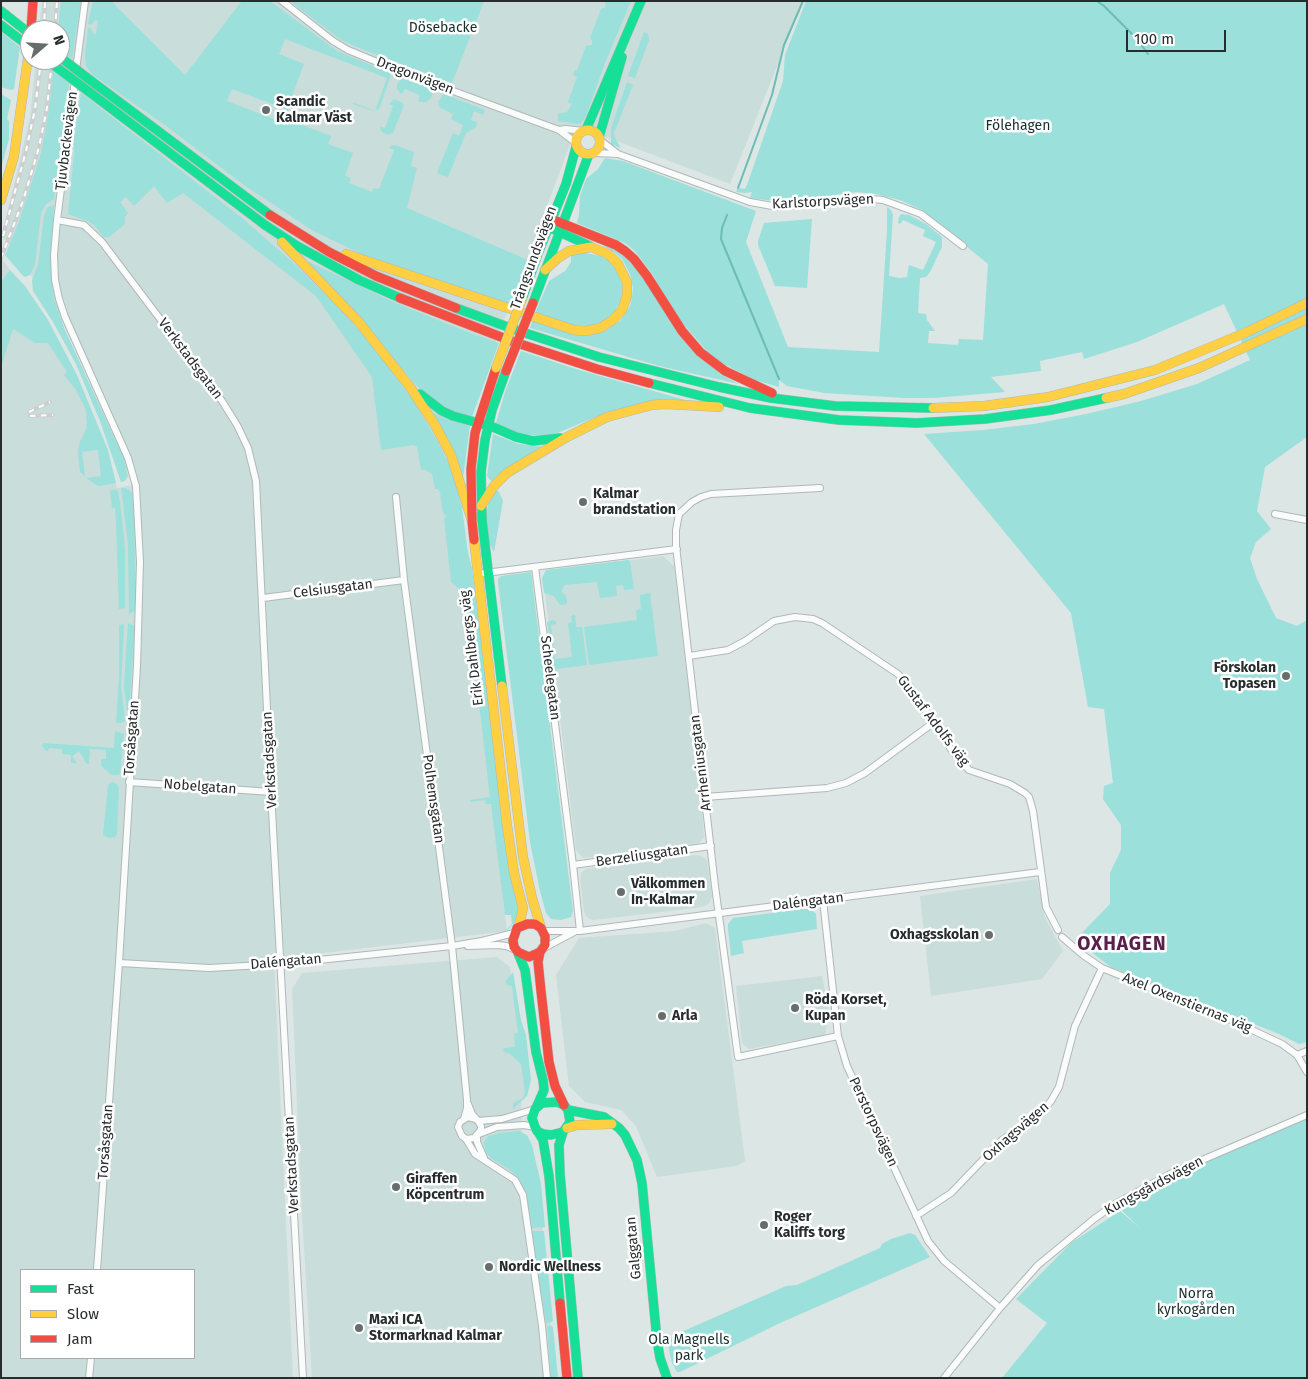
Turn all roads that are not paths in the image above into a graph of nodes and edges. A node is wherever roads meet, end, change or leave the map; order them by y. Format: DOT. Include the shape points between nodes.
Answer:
graph roads {
  1 [pos="32,1"];
  2 [pos="85,1"];
  3 [pos="282,1"];
  4 [pos="641,1"];
  5 [pos="1,12"];
  6 [pos="31,20"];
  7 [pos="1,25"];
  8 [pos="20,26"];
  9 [pos="630,28"];
  10 [pos="20,39"];
  11 [pos="70,65"];
  12 [pos="27,70"];
  13 [pos="60,70"];
  14 [pos="559,130"];
  15 [pos="584,130"];
  16 [pos="599,139"];
  17 [pos="576,144"];
  18 [pos="592,153"];
  19 [pos="618,154"];
  20 [pos="566,184"];
  21 [pos="1,200"];
  22 [pos="57,220"];
  23 [pos="264,225"];
  24 [pos="558,226"];
  25 [pos="303,237"];
  26 [pos="962,246"];
  27 [pos="591,247"];
  28 [pos="545,270"];
  29 [pos="529,281"];
  30 [pos="1304,304"];
  31 [pos="1307,319"];
  32 [pos="496,368"];
  33 [pos="506,372"];
  34 [pos="410,387"];
  35 [pos="787,400"];
  36 [pos="750,408"];
  37 [pos="478,423"];
  38 [pos="488,426"];
  39 [pos="567,437"];
  40 [pos="820,488"];
  41 [pos="396,497"];
  42 [pos="481,506"];
  43 [pos="1275,514"];
  44 [pos="1307,520"];
  45 [pos="472,521"];
  46 [pos="676,549"];
  47 [pos="535,567"];
  48 [pos="488,572"];
  49 [pos="477,574"];
  50 [pos="404,580"];
  51 [pos="263,598"];
  52 [pos="689,656"];
  53 [pos="933,723"];
  54 [pos="129,782"];
  55 [pos="271,792"];
  56 [pos="705,796"];
  57 [pos="711,846"];
  58 [pos="573,865"];
  59 [pos="1040,872"];
  60 [pos="822,900"];
  61 [pos="719,913"];
  62 [pos="517,930"];
  63 [pos="542,930"];
  64 [pos="1058,930"];
  65 [pos="577,931"];
  66 [pos="1062,937"];
  67 [pos="452,946"];
  68 [pos="542,950"];
  69 [pos="517,951"];
  70 [pos="119,963"];
  71 [pos="281,964"];
  72 [pos="1102,968"];
  73 [pos="838,1036"];
  74 [pos="1307,1051"];
  75 [pos="1297,1055"];
  76 [pos="1307,1072"];
  77 [pos="467,1100"];
  78 [pos="536,1107"];
  79 [pos="566,1107"];
  80 [pos="1307,1115"];
  81 [pos="464,1119"];
  82 [pos="477,1120"];
  83 [pos="613,1124"];
  84 [pos="536,1129"];
  85 [pos="565,1130"];
  86 [pos="478,1135"];
  87 [pos="466,1139"];
  88 [pos="484,1159"];
  89 [pos="916,1216"];
  90 [pos="97,1269"];
  91 [pos="1000,1308"];
  92 [pos="91,1359"];
  93 [pos="89,1378"];
  94 [pos="303,1378"];
  95 [pos="547,1378"];
  96 [pos="567,1378"];
  97 [pos="578,1378"];
  98 [pos="667,1378"];
  99 [pos="944,1378"];
  1 -- 6 [label="main road"];
  2 -- 22 [label="street, Tjuvbackevägen"];
  3 -- 14 [label="street, Dragonvägen" via="348,50"];
  4 -- 9 [label="main road"];
  5 -- 8 [label="main road"];
  7 -- 10 [label="main road, bridge"];
  9 -- 15 [label="main road"];
  9 -- 16 [label="main road"];
  11 -- 25 [label="main road, bridge" via="250,202"];
  12 -- 21 [label="main road" via="14,156"];
  13 -- 23 [label="main road, bridge"];
  14 -- 15 [label="street, Dragonvägen"];
  14 -- 17 [label="street, Dragonvägen"];
  15 -- 16 [label="main road" via="595,132"];
  15 -- 17 [label="main road" via="578,135"];
  16 -- 18 [label="main road" via="599,146"];
  16 -- 19 [label="street, Karlstorpsvägen"];
  17 -- 18 [label="main road" via="583,153"];
  17 -- 20 [label="main road, Trångsundsvägen"];
  18 -- 19 [label="street, Karlstorpsvägen"];
  18 -- 24 [label="main road, Trångsundsvägen"];
  19 -- 26 [label="street, Karlstorpsvägen" via="750,202 778,207 860,198 883,200 921,214"];
  20 -- 24 [label="main road, Trångsundsvägen"];
  20 -- 29 [label="main road, Trångsundsvägen"];
  22 -- 51 [label="street, Verkstadsgatan" via="84,225 102,242 236,424 248,448 256,481"];
  22 -- 54 [label="street, Torsåsgatan" via="54,255 64,317 128,458 136,486 140,617"];
  23 -- 34 [label="main road" via="346,309"];
  23 -- 36 [label="main road" via="359,280 449,318 597,369"];
  24 -- 27 [label="main road"];
  24 -- 28 [label="main road, Trångsundsvägen"];
  24 -- 29 [label="main road, Trångsundsvägen"];
  24 -- 35 [label="main road" via="626,251 700,352 725,371"];
  25 -- 27 [label="main road" via="412,277 574,330 586,331 600,328 613,320 622,310 627,296 627,282 618,264 608,254"];
  25 -- 35 [label="main road" via="385,280 516,330 658,373"];
  27 -- 28 [label="main road" via="569,251"];
  28 -- 33 [label="main road, Trångsundsvägen, bridge"];
  29 -- 32 [label="main road, Trångsundsvägen, bridge"];
  30 -- 35 [label="main road" via="1164,367 1048,397 984,406 916,409 835,406"];
  31 -- 36 [label="main road" via="1156,384 1043,411 984,420 917,423 839,420"];
  32 -- 37 [label="main road, Erik Dahlbergs väg"];
  33 -- 38 [label="main road, Erik Dahlbergs väg"];
  34 -- 37 [label="main road" via="442,411"];
  34 -- 45 [label="main road" via="436,425 451,455"];
  36 -- 39 [label="main road" via="652,405 607,417"];
  37 -- 38 [label="main road"];
  37 -- 45 [label="main road, Erik Dahlbergs väg" via="471,469"];
  38 -- 39 [label="main road" via="524,440"];
  38 -- 42 [label="main road, Erik Dahlbergs väg" via="481,472"];
  39 -- 42 [label="main road" via="507,473"];
  40 -- 46 [label="street, Arrheniusgatan" via="702,497 680,514"];
  41 -- 50 [label="street, Polhemsgatan"];
  42 -- 48 [label="main road, Erik Dahlbergs väg"];
  43 -- 44 [label="street"];
  45 -- 49 [label="main road, Erik Dahlbergs väg"];
  46 -- 47 [label="street"];
  46 -- 52 [label="street, Arrheniusgatan"];
  47 -- 48 [label="street"];
  47 -- 58 [label="street, Scheelegatan"];
  48 -- 49 [label="street"];
  48 -- 63 [label="main road, Erik Dahlbergs väg" via="523,856"];
  49 -- 62 [label="main road, Erik Dahlbergs väg" via="507,825 523,908"];
  50 -- 51 [label="street, Celsiusgatan"];
  50 -- 67 [label="street, Polhemsgatan"];
  51 -- 55 [label="street, Verkstadsgatan"];
  52 -- 53 [label="street, Gustaf Adolfs väg" via="728,650 785,618 813,620 898,674"];
  52 -- 56 [label="street, Arrheniusgatan"];
  53 -- 56 [label="street" via="865,773 846,783 827,788"];
  53 -- 59 [label="street, Gustaf Adolfs väg" via="969,770 1010,784 1029,797"];
  54 -- 55 [label="street, Nobelgatan"];
  54 -- 70 [label="street, Torsåsgatan"];
  55 -- 71 [label="street, Verkstadsgatan"];
  56 -- 57 [label="street, Arrheniusgatan"];
  57 -- 58 [label="street, Berzeliusgatan"];
  57 -- 61 [label="street, Arrheniusgatan"];
  58 -- 65 [label="street, Scheelegatan"];
  59 -- 60 [label="street, Daléngatan"];
  59 -- 64 [label="street, Gustaf Adolfs väg" via="1046,907"];
  60 -- 61 [label="street, Daléngatan"];
  60 -- 73 [label="street, Perstorpsvägen"];
  61 -- 65 [label="street, Daléngatan"];
  61 -- 73 [label="street, Arrheniusgatan" via="738,1057"];
  62 -- 63 [label="main road" via="531,924"];
  62 -- 67 [label="street, Daléngatan"];
  62 -- 69 [label="main road, Erik Dahlbergs väg" via="513,944"];
  63 -- 65 [label="street, Daléngatan"];
  63 -- 68 [label="main road, Erik Dahlbergs väg" via="546,939"];
  65 -- 68 [label="street, Daléngatan"];
  66 -- 72 [label="street, Axel Oxenstiernas väg"];
  67 -- 69 [label="street, Daléngatan" via="503,946"];
  67 -- 71 [label="street, Daléngatan"];
  67 -- 77 [label="street, Polhemsgatan"];
  68 -- 69 [label="main road" via="529,957"];
  68 -- 79 [label="main road, Erik Dahlbergs väg" via="539,968 549,1062 555,1086"];
  69 -- 78 [label="main road, Erik Dahlbergs väg" via="525,970 543,1080 544,1090"];
  70 -- 71 [label="street, Daléngatan" via="209,968"];
  70 -- 90 [label="street, Torsåsgatan"];
  71 -- 94 [label="street, Verkstadsgatan"];
  72 -- 75 [label="street, Axel Oxenstiernas väg" via="1244,1026"];
  72 -- 89 [label="street, Oxhagsvägen" via="1075,1026 1052,1101 998,1145 951,1193"];
  73 -- 89 [label="street, Perstorpsvägen" via="847,1066"];
  74 -- 75 [label="street"];
  75 -- 76 [label="street, Axel Oxenstiernas väg"];
  77 -- 81 [label="street, Polhemsgatan"];
  77 -- 82 [label="street, Polhemsgatan"];
  78 -- 79 [label="main road" via="557,1102"];
  78 -- 82 [label="street" via="502,1119"];
  78 -- 84 [label="main road, Erik Dahlbergs väg" via="532,1118"];
  79 -- 83 [label="main road, Galggatan" via="599,1116"];
  79 -- 85 [label="main road, Erik Dahlbergs väg" via="570,1118"];
  80 -- 91 [label="street, Kungsgårdsvägen" via="1172,1173 1115,1204 1046,1257"];
  81 -- 82 [label="street"];
  81 -- 87 [label="street" via="458,1127"];
  82 -- 86 [label="street" via="480,1126"];
  83 -- 85 [label="main road"];
  83 -- 98 [label="main road, Galggatan" via="625,1135 640,1171 657,1340"];
  84 -- 85 [label="main road" via="551,1136"];
  84 -- 86 [label="street" via="524,1125 497,1127"];
  84 -- 96 [label="main road, Erik Dahlbergs väg" via="545,1150 549,1176"];
  85 -- 97 [label="main road, Erik Dahlbergs väg" via="559,1145 560,1174"];
  86 -- 87 [label="street"];
  86 -- 88 [label="street" via="479,1150"];
  87 -- 88 [label="street" via="475,1154"];
  88 -- 95 [label="street" via="515,1180 522,1195"];
  89 -- 91 [label="street, Perstorpsvägen" via="928,1241 944,1261"];
  91 -- 99 [label="street, Kungsgårdsvägen"];
  92 -- 93 [label="street"];
}
